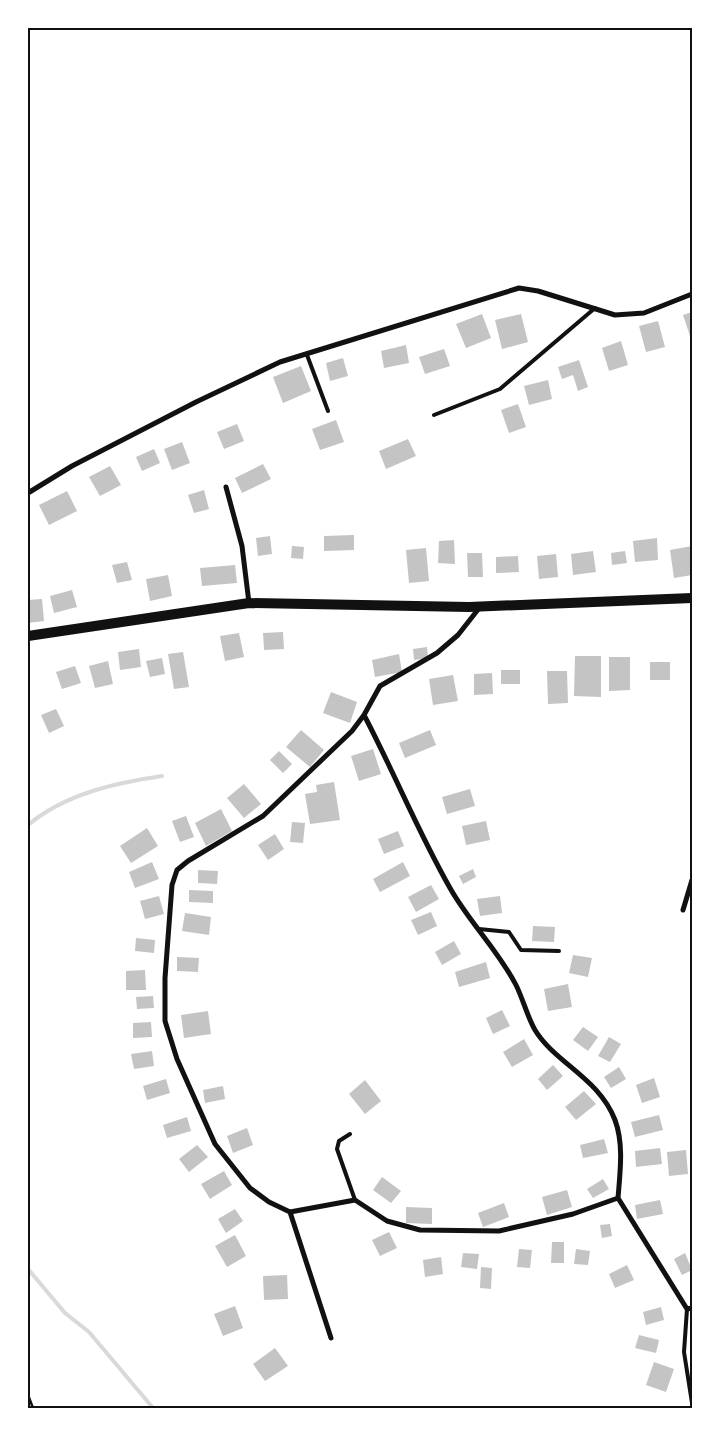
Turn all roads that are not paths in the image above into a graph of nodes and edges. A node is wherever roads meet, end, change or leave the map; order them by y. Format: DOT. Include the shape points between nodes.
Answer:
graph roads {
  1 [pos="692,294"];
  2 [pos="595,308"];
  3 [pos="307,355"];
  4 [pos="328,411"];
  5 [pos="434,415"];
  6 [pos="226,487"];
  7 [pos="28,493"];
  8 [pos="692,598"];
  9 [pos="249,603"];
  10 [pos="480,607"];
  11 [pos="28,636"];
  12 [pos="364,715"];
  13 [pos="692,880"];
  14 [pos="683,910"];
  15 [pos="479,929"];
  16 [pos="559,951"];
  17 [pos="350,1134"];
  18 [pos="618,1198"];
  19 [pos="355,1200"];
  20 [pos="290,1212"];
  21 [pos="690,1308"];
  22 [pos="331,1338"];
  23 [pos="692,1402"];
  1 -- 2 [label="street" via="644,313 615,315"];
  2 -- 3 [label="street" via="519,288"];
  2 -- 5 [label="lane" via="500,389"];
  3 -- 4 [label="lane"];
  3 -- 7 [label="street" via="280,362 196,402 72,466"];
  6 -- 9 [label="street" via="242,546"];
  8 -- 10 [label="main road"];
  9 -- 10 [label="main road"];
  9 -- 11 [label="main road"];
  10 -- 12 [label="street" via="458,635 437,653 380,686"];
  12 -- 15 [label="street" via="450,889"];
  12 -- 20 [label="street" via="315,769 263,816 188,861 177,870 172,885 165,1021 177,1059 215,1144 250,1188"];
  13 -- 14 [label="street"];
  15 -- 16 [label="lane" via="509,932 521,950"];
  15 -- 18 [label="street" via="515,984 535,1030 604,1100 615,1120 622,1162"];
  17 -- 19 [label="lane" via="339,1141 337,1149"];
  18 -- 19 [label="street" via="573,1214 500,1231 420,1230 387,1221"];
  18 -- 21 [label="street"];
  19 -- 20 [label="street"];
  20 -- 22 [label="street"];
  21 -- 23 [label="lane" via="684,1352"];
}
